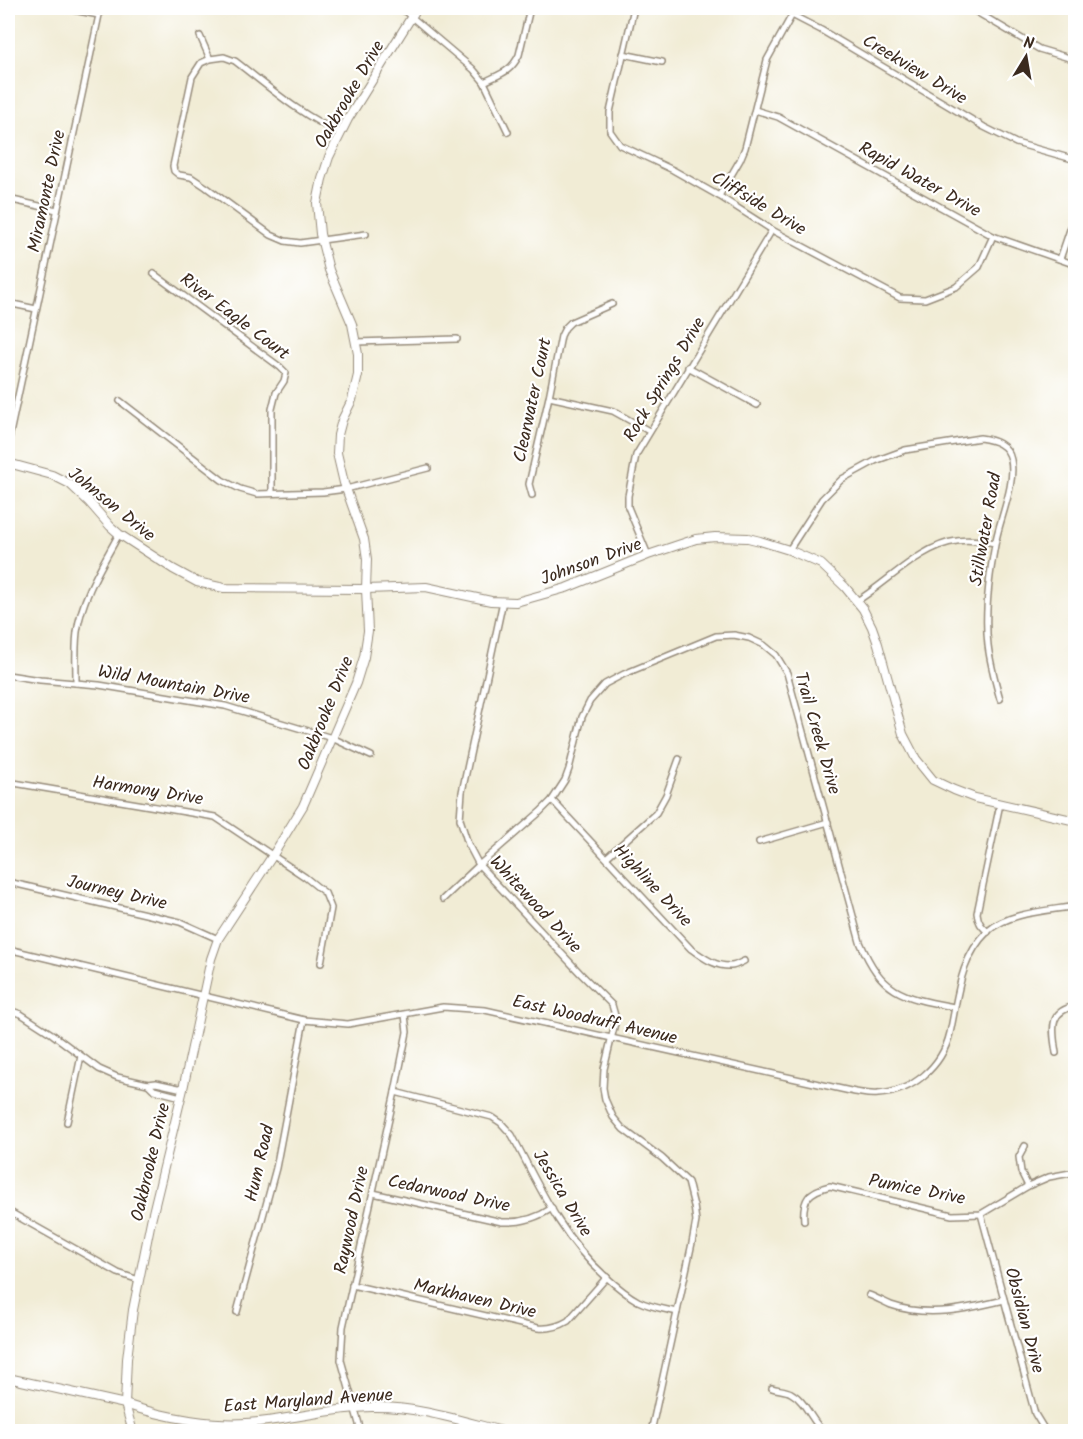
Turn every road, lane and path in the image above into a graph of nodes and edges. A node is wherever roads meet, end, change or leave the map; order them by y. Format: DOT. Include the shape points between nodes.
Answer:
graph roads {
  1 [pos="63,8"];
  2 [pos="401,8"];
  3 [pos="417,8"];
  4 [pos="530,8"];
  5 [pos="634,8"];
  6 [pos="970,8"];
  7 [pos="412,16"];
  8 [pos="200,36"];
  9 [pos="623,54"];
  10 [pos="210,59"];
  11 [pos="1076,60"];
  12 [pos="662,62"];
  13 [pos="484,82"];
  14 [pos="755,110"];
  15 [pos="508,132"];
  16 [pos="341,133"];
  17 [pos="1076,160"];
  18 [pos="719,196"];
  19 [pos="8,199"];
  20 [pos="57,210"];
  21 [pos="1076,212"];
  22 [pos="772,230"];
  23 [pos="366,234"];
  24 [pos="993,236"];
  25 [pos="322,241"];
  26 [pos="1060,259"];
  27 [pos="1076,265"];
  28 [pos="154,274"];
  29 [pos="8,303"];
  30 [pos="612,304"];
  31 [pos="36,309"];
  32 [pos="457,339"];
  33 [pos="356,342"];
  34 [pos="688,367"];
  35 [pos="549,397"];
  36 [pos="120,401"];
  37 [pos="757,405"];
  38 [pos="649,431"];
  39 [pos="8,444"];
  40 [pos="8,463"];
  41 [pos="428,468"];
  42 [pos="346,489"];
  43 [pos="272,493"];
  44 [pos="532,495"];
  45 [pos="119,534"];
  46 [pos="995,543"];
  47 [pos="789,550"];
  48 [pos="648,555"];
  49 [pos="366,589"];
  50 [pos="503,601"];
  51 [pos="857,601"];
  52 [pos="8,675"];
  53 [pos="76,683"];
  54 [pos="1000,699"];
  55 [pos="332,738"];
  56 [pos="371,756"];
  57 [pos="679,759"];
  58 [pos="8,782"];
  59 [pos="552,800"];
  60 [pos="1000,804"];
  61 [pos="1076,821"];
  62 [pos="828,822"];
  63 [pos="759,842"];
  64 [pos="273,855"];
  65 [pos="607,857"];
  66 [pos="479,866"];
  67 [pos="8,882"];
  68 [pos="443,899"];
  69 [pos="1076,906"];
  70 [pos="988,932"];
  71 [pos="218,939"];
  72 [pos="8,949"];
  73 [pos="744,961"];
  74 [pos="321,963"];
  75 [pos="203,996"];
  76 [pos="1076,1006"];
  77 [pos="954,1007"];
  78 [pos="8,1010"];
  79 [pos="405,1015"];
  80 [pos="304,1020"];
  81 [pos="612,1038"];
  82 [pos="1056,1053"];
  83 [pos="81,1056"];
  84 [pos="148,1084"];
  85 [pos="160,1084"];
  86 [pos="159,1091"];
  87 [pos="395,1092"];
  88 [pos="182,1093"];
  89 [pos="67,1122"];
  90 [pos="1025,1146"];
  91 [pos="1076,1172"];
  92 [pos="1028,1186"];
  93 [pos="372,1193"];
  94 [pos="552,1208"];
  95 [pos="8,1211"];
  96 [pos="981,1214"];
  97 [pos="804,1221"];
  98 [pos="607,1277"];
  99 [pos="139,1280"];
  100 [pos="352,1285"];
  101 [pos="869,1295"];
  102 [pos="1004,1300"];
  103 [pos="237,1312"];
  104 [pos="678,1312"];
  105 [pos="8,1378"];
  106 [pos="772,1388"];
  107 [pos="125,1404"];
  108 [pos="355,1408"];
  109 [pos="133,1431"];
  110 [pos="360,1431"];
  111 [pos="506,1431"];
  112 [pos="651,1431"];
  113 [pos="824,1431"];
  114 [pos="1046,1431"];
  1 -- 20 [label="street, Miramonte Drive" via="99,15"];
  2 -- 7 [label="street"];
  3 -- 7 [label="street, Oakbrooke Drive"];
  4 -- 13 [label="street" via="516,62 509,70"];
  5 -- 9 [label="street, Cliffside Drive"];
  6 -- 11 [label="street" via="1040,49"];
  7 -- 13 [label="street"];
  7 -- 16 [label="street, Oakbrooke Drive"];
  8 -- 10 [label="street"];
  9 -- 12 [label="street"];
  9 -- 18 [label="street, Cliffside Drive" via="610,112 614,139"];
  10 -- 16 [label="street" via="235,60 306,115"];
  10 -- 25 [label="street" via="201,63 192,77 174,171 191,177 271,235 300,243"];
  13 -- 15 [label="street"];
  14 -- 17 [label="street, Creekview Drive" via="767,60 792,15 984,127 1016,143"];
  14 -- 18 [label="street, Creekview Drive" via="746,148"];
  14 -- 24 [label="street, Rapid Water Drive" via="778,117"];
  16 -- 25 [label="street, Oakbrooke Drive" via="329,157 317,204"];
  18 -- 22 [label="street, Cliffside Drive"];
  19 -- 20 [label="street"];
  20 -- 31 [label="street, Miramonte Drive"];
  21 -- 26 [label="street"];
  22 -- 24 [label="street, Cliffside Drive" via="900,298 925,299 956,287 979,267"];
  22 -- 34 [label="street, Rock Springs Drive"];
  23 -- 25 [label="street"];
  24 -- 26 [label="street, Rapid Water Drive"];
  25 -- 33 [label="street, Oakbrooke Drive"];
  26 -- 27 [label="street, Rapid Water Drive"];
  28 -- 43 [label="street, River Eagle Court" via="286,373 272,409"];
  29 -- 31 [label="street"];
  30 -- 35 [label="street, Clearwater Court" via="564,328"];
  31 -- 39 [label="street, Miramonte Drive"];
  32 -- 33 [label="street"];
  33 -- 42 [label="street, Oakbrooke Drive" via="358,375 338,435 337,453"];
  34 -- 37 [label="street"];
  34 -- 38 [label="street, Rock Springs Drive"];
  35 -- 38 [label="street" via="613,411"];
  35 -- 44 [label="street, Clearwater Court" via="529,484"];
  36 -- 43 [label="street" via="222,480 257,494"];
  38 -- 48 [label="street, Rock Springs Drive" via="636,455 628,496 628,507"];
  40 -- 45 [label="street, Johnson Drive" via="70,484"];
  41 -- 42 [label="street"];
  42 -- 43 [label="street"];
  42 -- 49 [label="street, Oakbrooke Drive" via="368,559"];
  45 -- 49 [label="street, Johnson Drive" via="197,582 224,588"];
  45 -- 53 [label="street" via="83,606 77,632"];
  46 -- 47 [label="street, Stillwater Road" via="1006,507 1011,461 1003,445 980,438 905,450 843,479 822,499"];
  46 -- 51 [label="street" via="971,540 936,546"];
  46 -- 54 [label="street, Stillwater Road" via="986,610 988,645"];
  47 -- 48 [label="street, Johnson Drive" via="748,538 715,537"];
  47 -- 51 [label="street, Johnson Drive" via="820,564"];
  48 -- 50 [label="street, Johnson Drive" via="566,588 516,602"];
  49 -- 50 [label="street, Johnson Drive" via="426,587"];
  49 -- 55 [label="street, Oakbrooke Drive" via="368,631 364,657"];
  50 -- 66 [label="street, Whitewood Drive" via="462,792 460,819"];
  51 -- 60 [label="street, Johnson Drive" via="875,635 903,734 916,759 933,780"];
  52 -- 53 [label="street, Wild Mountain Drive"];
  53 -- 55 [label="street, Wild Mountain Drive" via="225,706"];
  55 -- 56 [label="street, Wild Mountain Drive"];
  55 -- 64 [label="street, Oakbrooke Drive" via="303,806"];
  57 -- 65 [label="street" via="656,813"];
  58 -- 64 [label="street, Harmony Drive" via="215,817"];
  59 -- 62 [label="street, Trail Creek Drive" via="569,769 582,717 605,684 716,636 734,635 764,645 787,673"];
  59 -- 65 [label="street, Highline Drive"];
  59 -- 66 [label="street, Trail Creek Drive"];
  60 -- 61 [label="street, Johnson Drive"];
  60 -- 70 [label="street" via="977,913"];
  62 -- 63 [label="street"];
  62 -- 77 [label="street, Trail Creek Drive" via="868,962 900,994"];
  64 -- 71 [label="street, Oakbrooke Drive"];
  64 -- 74 [label="street, Harmony Drive" via="325,892 331,908"];
  65 -- 73 [label="street, Highline Drive" via="691,949 722,965 732,967"];
  66 -- 68 [label="street, Trail Creek Drive"];
  66 -- 81 [label="street, Whitewood Drive" via="612,1005 616,1019"];
  67 -- 71 [label="street, Journey Drive" via="180,922"];
  69 -- 70 [label="street, East Woodruff Avenue" via="1010,918"];
  70 -- 77 [label="street, East Woodruff Avenue" via="970,953"];
  71 -- 75 [label="street, Oakbrooke Drive"];
  72 -- 75 [label="street, East Woodruff Avenue"];
  75 -- 80 [label="street, East Woodruff Avenue"];
  75 -- 88 [label="street, Oakbrooke Drive"];
  76 -- 82 [label="street" via="1058,1013 1053,1028"];
  77 -- 81 [label="street, East Woodruff Avenue" via="950,1034 938,1061 923,1077 902,1090 878,1094"];
  78 -- 83 [label="street" via="21,1014"];
  79 -- 80 [label="street, East Woodruff Avenue" via="348,1024"];
  79 -- 81 [label="street, East Woodruff Avenue" via="443,1007 485,1010"];
  79 -- 87 [label="street, Raywood Drive" via="407,1032"];
  80 -- 103 [label="street, Hum Road" via="276,1167"];
  81 -- 104 [label="street" via="603,1088 613,1117 623,1130 688,1182 691,1192 696,1221"];
  83 -- 84 [label="street" via="117,1077"];
  83 -- 89 [label="street"];
  84 -- 85 [label="street"];
  84 -- 86 [label="street"];
  85 -- 86 [label="street"];
  85 -- 88 [label="street"];
  86 -- 88 [label="street"];
  87 -- 93 [label="street, Raywood Drive"];
  87 -- 94 [label="street, Jessica Drive" via="476,1112 501,1123 512,1135"];
  88 -- 99 [label="street, Oakbrooke Drive"];
  90 -- 92 [label="street" via="1018,1156"];
  91 -- 92 [label="street, Pumice Drive"];
  92 -- 96 [label="street, Pumice Drive"];
  93 -- 94 [label="street, Cedarwood Drive" via="502,1222 530,1220"];
  93 -- 100 [label="street, Raywood Drive"];
  94 -- 98 [label="street, Jessica Drive" via="572,1241"];
  95 -- 99 [label="street" via="118,1273"];
  96 -- 97 [label="street, Pumice Drive" via="952,1215 830,1186 808,1196"];
  96 -- 102 [label="street, Obsidian Drive"];
  98 -- 100 [label="street, Markhaven Drive" via="568,1321 546,1329"];
  98 -- 104 [label="street, Jessica Drive" via="639,1301"];
  99 -- 107 [label="street, Oakbrooke Drive" via="127,1359"];
  100 -- 108 [label="street, Raywood Drive" via="341,1360"];
  101 -- 102 [label="street" via="893,1305 935,1312"];
  102 -- 114 [label="street, Obsidian Drive" via="1035,1414"];
  104 -- 112 [label="street"];
  105 -- 107 [label="street, East Maryland Avenue"];
  106 -- 113 [label="street" via="791,1393"];
  107 -- 108 [label="street, East Maryland Avenue" via="195,1420 230,1423"];
  107 -- 109 [label="street, Oakbrooke Drive"];
  108 -- 110 [label="street, Raywood Drive"];
  108 -- 111 [label="street, East Maryland Avenue" via="403,1409"];
}
